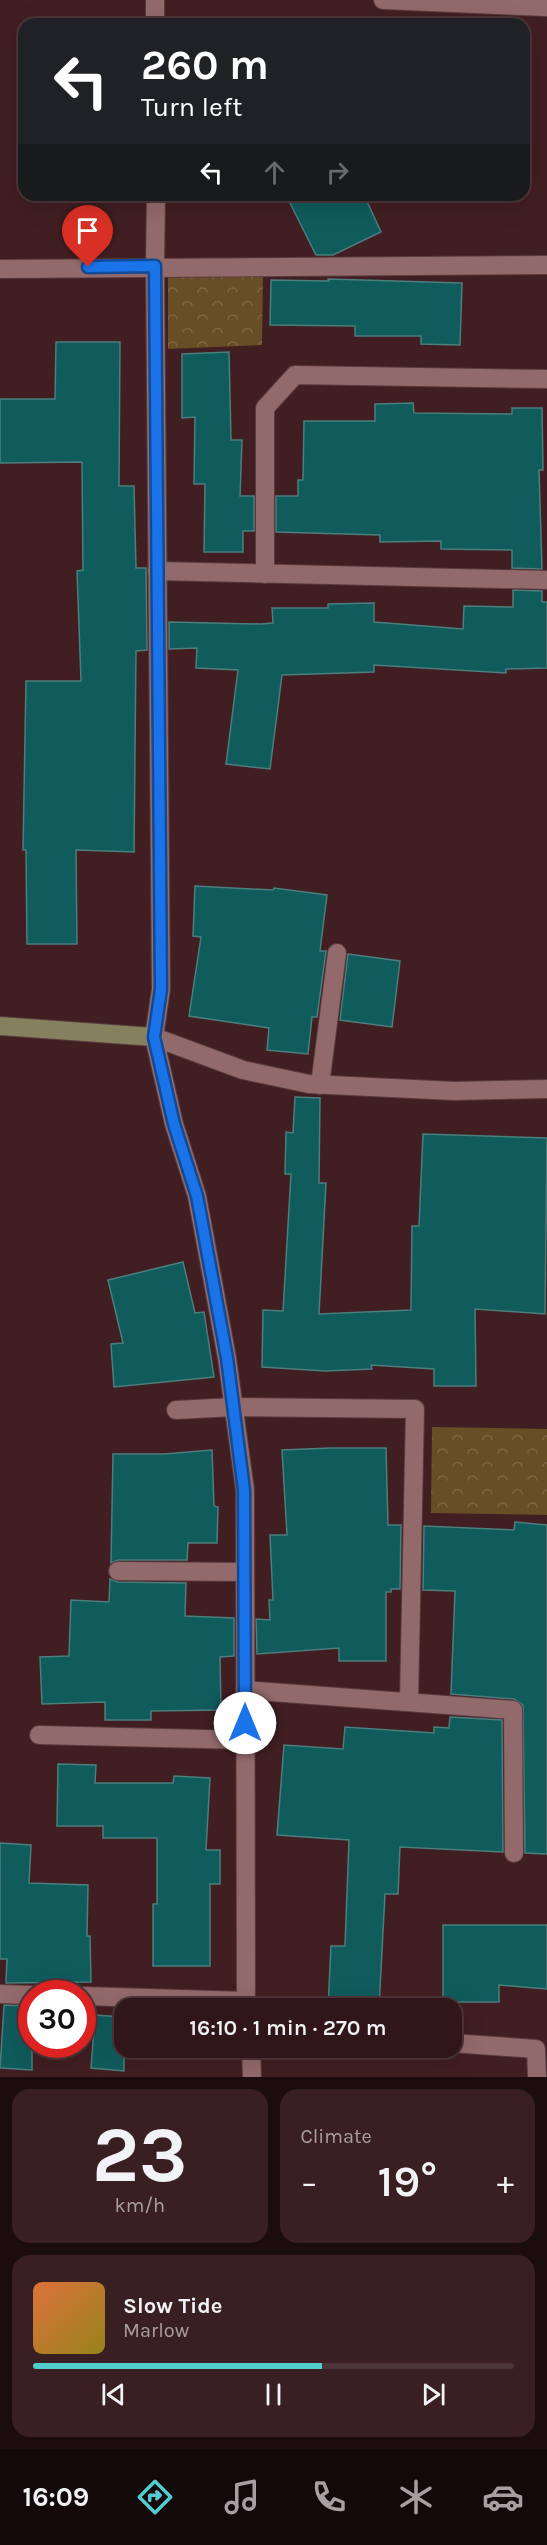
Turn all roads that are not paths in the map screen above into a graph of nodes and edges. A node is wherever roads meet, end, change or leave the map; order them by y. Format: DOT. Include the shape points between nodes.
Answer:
graph roads {
  1 [pos="155,0"];
  2 [pos="383,0"];
  3 [pos="547,2"];
  4 [pos="155,18"];
  5 [pos="156,201"];
  6 [pos="547,265"];
  7 [pos="155,266"];
  8 [pos="0,269"];
  9 [pos="547,380"];
  10 [pos="157,571"];
  11 [pos="266,574"];
  12 [pos="547,580"];
  13 [pos="337,953"];
  14 [pos="0,1026"];
  15 [pos="154,1037"];
  16 [pos="320,1084"];
  17 [pos="547,1089"];
  18 [pos="234,1407"];
  19 [pos="176,1410"];
  20 [pos="118,1571"];
  21 [pos="245,1572"];
  22 [pos="245,1690"];
  23 [pos="409,1701"];
  24 [pos="39,1735"];
  25 [pos="245,1740"];
  26 [pos="514,1853"];
  27 [pos="0,1994"];
  28 [pos="18,1995"];
  29 [pos="96,1997"];
  30 [pos="118,1998"];
  31 [pos="246,1998"];
  32 [pos="462,2044"];
  33 [pos="251,2058"];
  34 [pos="252,2077"];
  35 [pos="537,2077"];
  1 -- 4 [label="street"];
  2 -- 3 [label="street" via="546,7"];
  5 -- 7 [label="street"];
  6 -- 7 [label="street"];
  7 -- 8 [label="street"];
  7 -- 10 [label="street"];
  9 -- 11 [label="street" via="295,375 265,408"];
  10 -- 11 [label="street"];
  10 -- 15 [label="street" via="161,989"];
  11 -- 12 [label="street"];
  13 -- 16 [label="street"];
  14 -- 15 [label="street"];
  15 -- 16 [label="street" via="243,1070"];
  15 -- 18 [label="street" via="174,1124 197,1196"];
  16 -- 17 [label="street" via="454,1091"];
  18 -- 19 [label="street"];
  18 -- 21 [label="street" via="244,1490"];
  18 -- 23 [label="street" via="415,1408"];
  20 -- 21 [label="street"];
  21 -- 22 [label="street"];
  22 -- 23 [label="street"];
  22 -- 25 [label="street"];
  23 -- 26 [label="street" via="513,1710"];
  24 -- 25 [label="street"];
  25 -- 31 [label="street"];
  27 -- 28 [label="street"];
  29 -- 30 [label="street"];
  32 -- 35 [label="street" via="536,2049"];
  33 -- 34 [label="street"];
}
